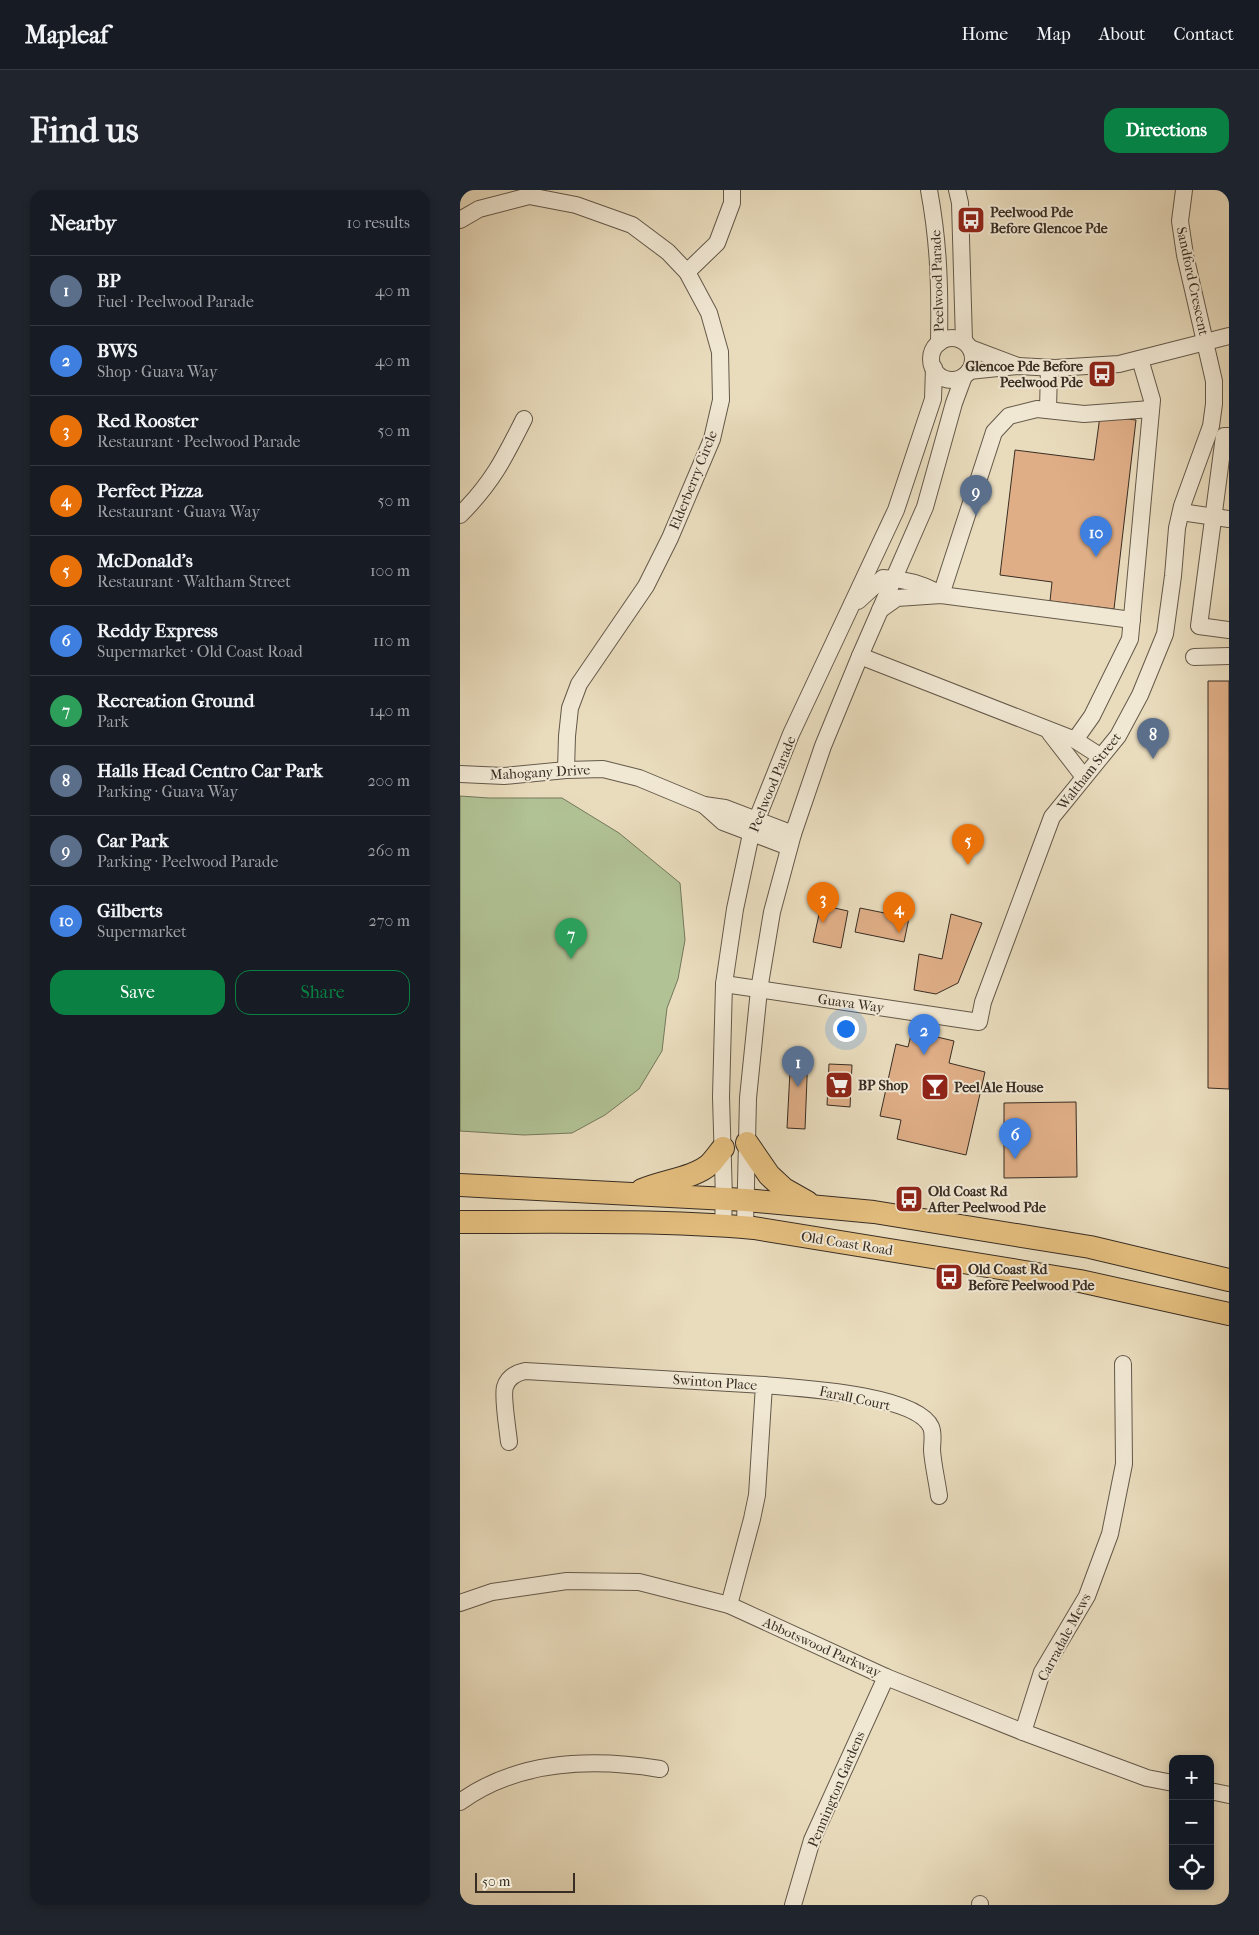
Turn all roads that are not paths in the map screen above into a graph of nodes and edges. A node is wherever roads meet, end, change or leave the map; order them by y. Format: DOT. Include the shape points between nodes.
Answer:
graph roads {
  1 [pos="732,190"];
  2 [pos="929,190"];
  3 [pos="956,190"];
  4 [pos="1184,190"];
  5 [pos="527,193"];
  6 [pos="460,220"];
  7 [pos="687,272"];
  8 [pos="1229,336"];
  9 [pos="1206,342"];
  10 [pos="939,343"];
  11 [pos="967,345"];
  12 [pos="1140,359"];
  13 [pos="1018,366"];
  14 [pos="934,368"];
  15 [pos="1049,368"];
  16 [pos="967,374"];
  17 [pos="1151,409"];
  18 [pos="1048,410"];
  19 [pos="524,419"];
  20 [pos="1229,436"];
  21 [pos="1181,512"];
  22 [pos="460,515"];
  23 [pos="1221,518"];
  24 [pos="894,579"];
  25 [pos="941,594"];
  26 [pos="849,610"];
  27 [pos="880,610"];
  28 [pos="1132,620"];
  29 [pos="1229,630"];
  30 [pos="860,656"];
  31 [pos="1229,656"];
  32 [pos="1194,657"];
  33 [pos="1048,731"];
  34 [pos="1075,740"];
  35 [pos="1100,756"];
  36 [pos="566,770"];
  37 [pos="460,774"];
  38 [pos="1084,776"];
  39 [pos="754,827"];
  40 [pos="791,840"];
  41 [pos="724,984"];
  42 [pos="759,990"];
  43 [pos="978,1022"];
  44 [pos="747,1143"];
  45 [pos="723,1148"];
  46 [pos="460,1185"];
  47 [pos="635,1193"];
  48 [pos="735,1199"];
  49 [pos="815,1206"];
  50 [pos="460,1222"];
  51 [pos="734,1226"];
  52 [pos="1229,1280"];
  53 [pos="1229,1314"];
  54 [pos="1123,1364"];
  55 [pos="764,1385"];
  56 [pos="509,1442"];
  57 [pos="939,1496"];
  58 [pos="460,1603"];
  59 [pos="729,1605"];
  60 [pos="886,1677"];
  61 [pos="1024,1732"];
  62 [pos="660,1769"];
  63 [pos="1169,1782"];
  64 [pos="1214,1792"];
  65 [pos="1229,1795"];
  66 [pos="460,1802"];
  67 [pos="793,1905"];
  1 -- 7 [label="street" via="732,203 717,243"];
  2 -- 10 [label="street, Peelwood Parade" via="938,248"];
  3 -- 11 [label="street, Peelwood Parade" via="960,203"];
  4 -- 9 [label="street, Sandford Crescent" via="1180,221"];
  5 -- 6 [label="street, Elderberry Circle"];
  5 -- 7 [label="street, Elderberry Circle" via="576,205 632,225 668,252"];
  7 -- 36 [label="street, Elderberry Circle" via="708,313 720,352 721,400 712,439 646,586 579,684 570,708"];
  8 -- 9 [label="street"];
  9 -- 12 [label="street"];
  9 -- 21 [label="street, Waltham Street" via="1214,381 1211,426"];
  10 -- 11 [label="street" via="951,338"];
  10 -- 14 [label="street" via="932,355"];
  11 -- 13 [label="street"];
  11 -- 16 [label="street" via="973,358"];
  12 -- 15 [label="street" via="1090,367"];
  12 -- 17 [label="street" via="1152,400"];
  13 -- 15 [label="street"];
  13 -- 16 [label="street"];
  14 -- 16 [label="street" via="951,380"];
  14 -- 26 [label="street, Peelwood Parade" via="933,399 896,510"];
  15 -- 18 [label="street"];
  16 -- 24 [label="street, Peelwood Parade" via="954,403 925,508"];
  17 -- 18 [label="street" via="1084,414"];
  17 -- 28 [label="street"];
  18 -- 25 [label="street" via="1037,409 1009,416 994,432"];
  19 -- 22 [label="street" via="490,482"];
  20 -- 23 [label="street" via="1224,436"];
  21 -- 23 [label="street"];
  21 -- 35 [label="street, Waltham Street" via="1160,648 1131,713 1118,736"];
  23 -- 29 [label="street" via="1199,626"];
  24 -- 25 [label="street" via="923,585"];
  24 -- 26 [label="street" via="883,578"];
  24 -- 27 [label="street, Peelwood Parade"];
  25 -- 27 [label="street" via="897,598"];
  25 -- 28 [label="street"];
  26 -- 39 [label="street, Peelwood Parade" via="791,734"];
  27 -- 30 [label="street, Peelwood Parade"];
  28 -- 34 [label="street" via="1130,639 1092,716"];
  30 -- 33 [label="street"];
  30 -- 40 [label="street, Peelwood Parade" via="823,746"];
  31 -- 32 [label="street"];
  33 -- 34 [label="street"];
  33 -- 38 [label="street"];
  34 -- 35 [label="street"];
  35 -- 38 [label="street, Waltham Street"];
  36 -- 37 [label="street, Mahogany Drive" via="504,776"];
  36 -- 39 [label="street, Mahogany Drive" via="603,769 639,778 704,805 723,822"];
  38 -- 43 [label="street, Waltham Street" via="1052,817"];
  39 -- 40 [label="street, Mahogany Drive"];
  39 -- 41 [label="street, Peelwood Parade" via="734,909"];
  40 -- 42 [label="street, Peelwood Parade" via="772,912"];
  41 -- 42 [label="street, Guava Way"];
  41 -- 45 [label="street, Peelwood Parade"];
  42 -- 43 [label="street, Guava Way"];
  42 -- 44 [label="street, Peelwood Parade" via="748,1098"];
  44 -- 48 [label="street, Peelwood Parade"];
  44 -- 49 [label="highway" via="769,1175 784,1189"];
  45 -- 47 [label="highway" via="700,1171"];
  45 -- 48 [label="street, Peelwood Parade"];
  46 -- 47 [label="highway"];
  47 -- 48 [label="highway"];
  48 -- 49 [label="highway"];
  48 -- 51 [label="street, Peelwood Parade"];
  48 -- 51 [label="street, Peelwood Parade"];
  49 -- 52 [label="highway" via="874,1212 1090,1247"];
  50 -- 51 [label="highway, Old Coast Road"];
  51 -- 53 [label="highway, Old Coast Road" via="1080,1281"];
  54 -- 61 [label="street, Carradale Mews" via="1124,1464 1110,1534 1087,1596 1042,1672"];
  55 -- 56 [label="street, Swinton Place" via="525,1370 509,1379 504,1388"];
  55 -- 57 [label="street, Farall Court" via="869,1398 909,1410 923,1418 931,1428"];
  55 -- 59 [label="street, Swinton Place" via="756,1495"];
  58 -- 59 [label="street, Abbotswood Parkway" via="492,1592 568,1580 639,1582"];
  59 -- 60 [label="street, Abbotswood Parkway"];
  60 -- 61 [label="street, Abbotswood Parkway"];
  60 -- 67 [label="street, Pennington Gardens" via="812,1840"];
  61 -- 63 [label="street, Abbotswood Parkway" via="1147,1778"];
  62 -- 66 [label="street" via="627,1764 573,1763 536,1769 500,1780"];
  64 -- 65 [label="street"];
}
